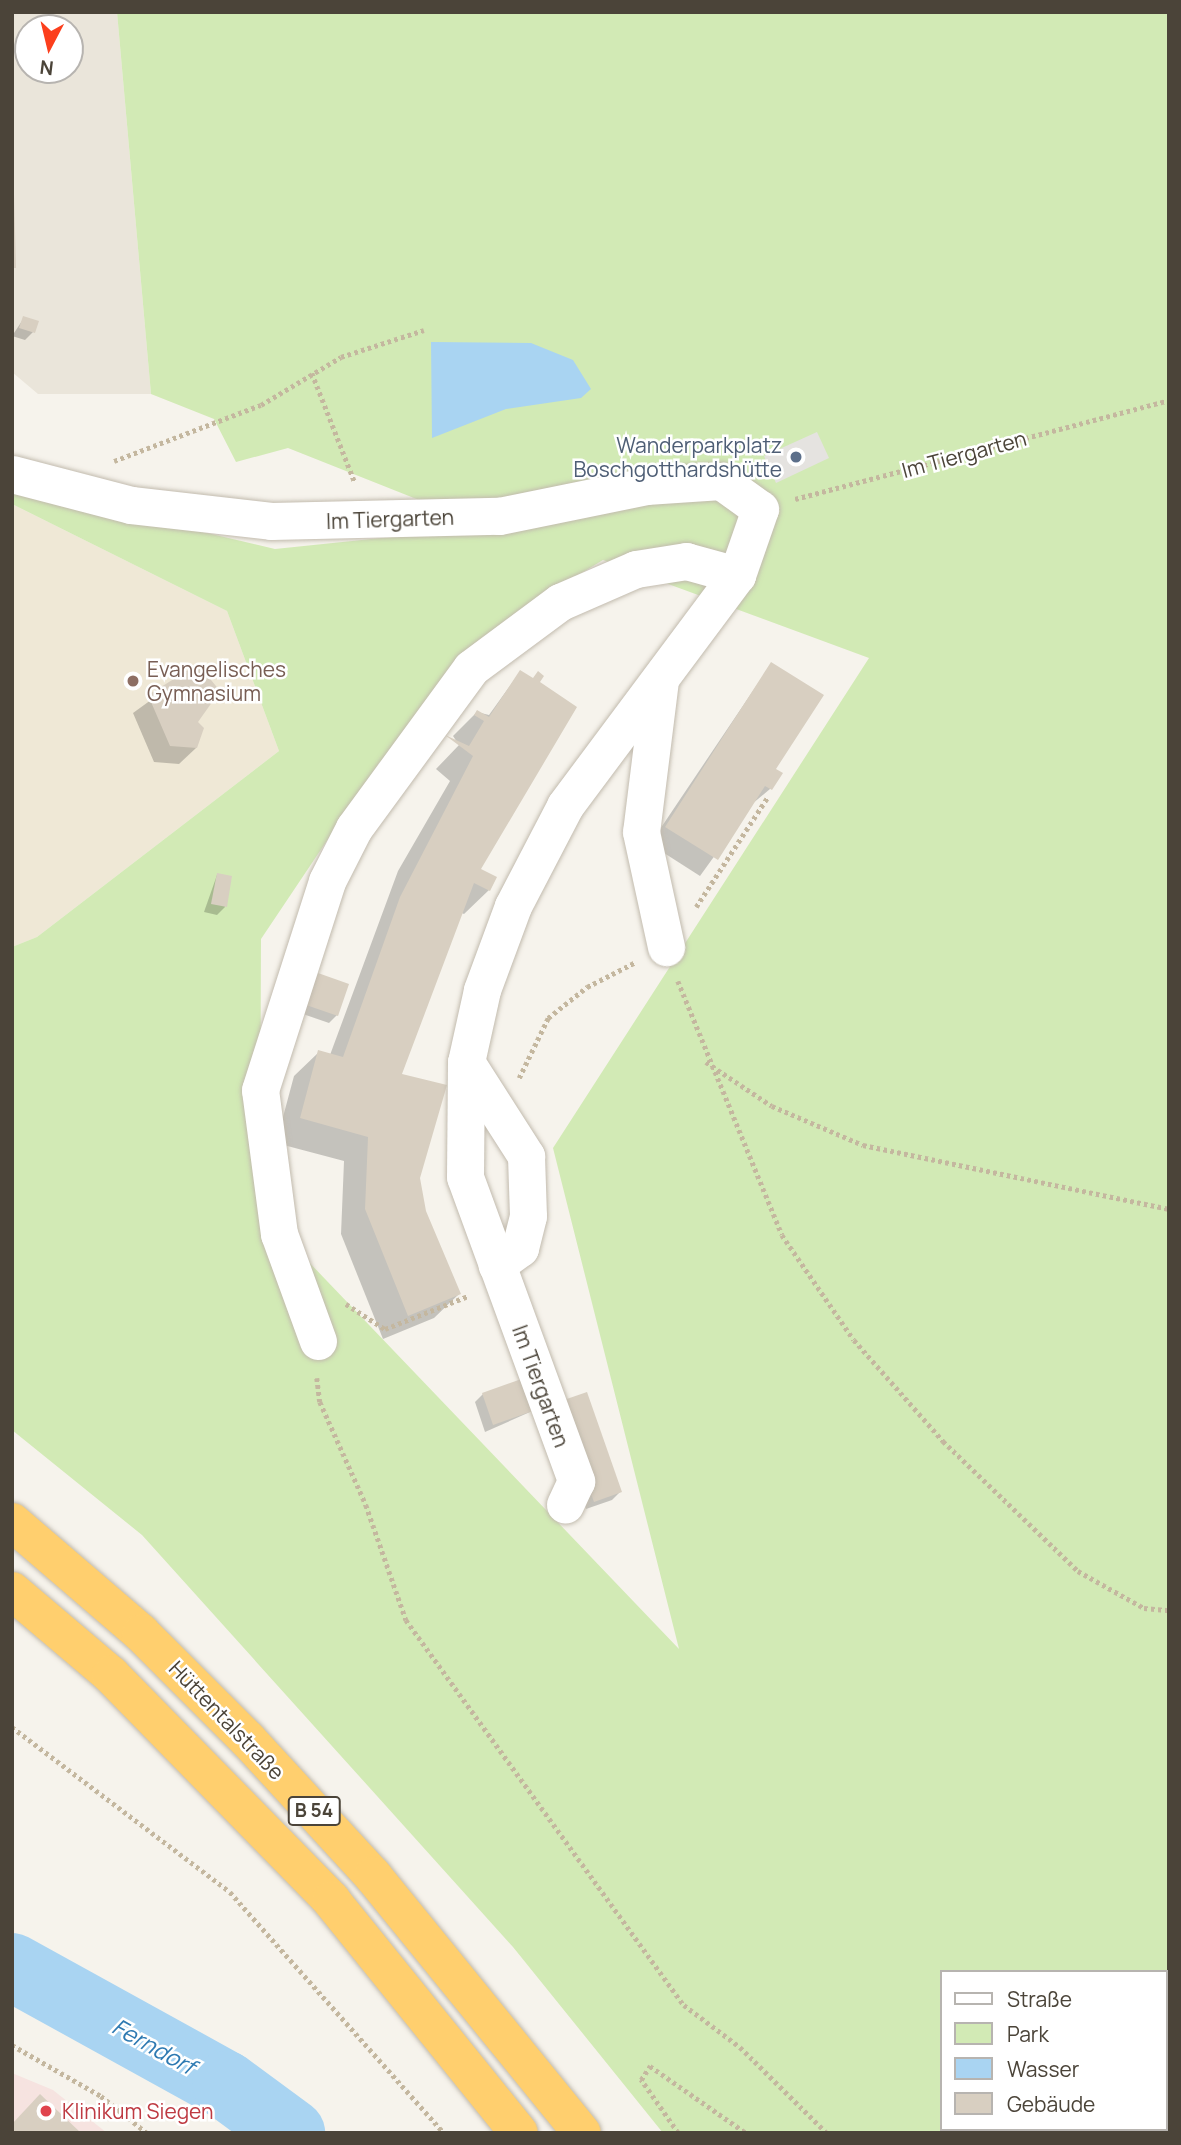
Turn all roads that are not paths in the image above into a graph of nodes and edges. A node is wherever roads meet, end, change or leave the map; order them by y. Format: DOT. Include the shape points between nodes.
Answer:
graph roads {
  1 [pos="12,474"];
  2 [pos="737,575"];
  3 [pos="661,679"];
  4 [pos="666,947"];
  5 [pos="466,1062"];
  6 [pos="497,1265"];
  7 [pos="318,1341"];
  8 [pos="565,1506"];
  9 [pos="12,1521"];
  10 [pos="12,1591"];
  11 [pos="519,2133"];
  12 [pos="582,2133"];
  1 -- 2 [label="street, Im Tiergarten" via="184,514 361,522 499,516 646,486 722,481 760,509"];
  2 -- 3 [label="street, Im Tiergarten"];
  2 -- 7 [label="street" via="686,561 649,567 561,602 471,668 354,828 327,881 260,1090 279,1234"];
  3 -- 4 [label="street" via="641,832"];
  3 -- 5 [label="street, Im Tiergarten" via="565,806 513,906 482,990"];
  5 -- 6 [label="street, Im Tiergarten" via="465,1177"];
  5 -- 6 [label="street" via="526,1156 528,1216 520,1248"];
  6 -- 8 [label="street, Im Tiergarten" via="576,1481"];
  9 -- 12 [label="highway, Hüttentalstraße / B 54" via="141,1633 248,1740 373,1876"];
  10 -- 11 [label="highway, B 54" via="111,1675 331,1900"];
}
